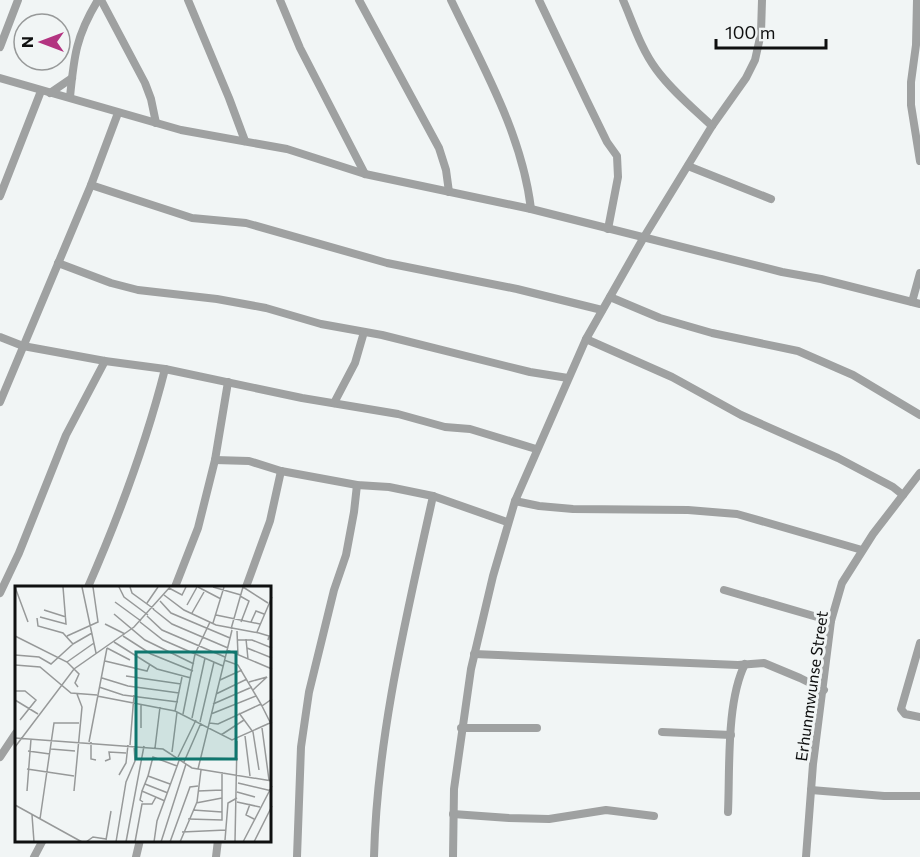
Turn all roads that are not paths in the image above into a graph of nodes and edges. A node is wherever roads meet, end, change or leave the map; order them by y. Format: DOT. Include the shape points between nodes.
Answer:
graph roads {
  1 [pos="18,0"];
  2 [pos="99,0"];
  3 [pos="188,0"];
  4 [pos="280,0"];
  5 [pos="359,0"];
  6 [pos="451,0"];
  7 [pos="539,0"];
  8 [pos="623,0"];
  9 [pos="762,0"];
  10 [pos="917,0"];
  11 [pos="918,45"];
  12 [pos="0,47"];
  13 [pos="0,78"];
  14 [pos="72,78"];
  15 [pos="41,91"];
  16 [pos="50,93"];
  17 [pos="70,97"];
  18 [pos="118,113"];
  19 [pos="156,123"];
  20 [pos="712,126"];
  21 [pos="245,141"];
  22 [pos="920,161"];
  23 [pos="688,166"];
  24 [pos="365,174"];
  25 [pos="91,185"];
  26 [pos="449,192"];
  27 [pos="0,196"];
  28 [pos="771,199"];
  29 [pos="531,209"];
  30 [pos="608,229"];
  31 [pos="644,237"];
  32 [pos="58,263"];
  33 [pos="920,273"];
  34 [pos="610,297"];
  35 [pos="916,303"];
  36 [pos="602,310"];
  37 [pos="364,332"];
  38 [pos="0,337"];
  39 [pos="586,339"];
  40 [pos="23,346"];
  41 [pos="105,361"];
  42 [pos="165,369"];
  43 [pos="568,378"];
  44 [pos="228,382"];
  45 [pos="0,402"];
  46 [pos="333,403"];
  47 [pos="920,415"];
  48 [pos="536,449"];
  49 [pos="215,460"];
  50 [pos="281,471"];
  51 [pos="920,473"];
  52 [pos="916,483"];
  53 [pos="357,485"];
  54 [pos="903,495"];
  55 [pos="433,496"];
  56 [pos="515,501"];
  57 [pos="507,522"];
  58 [pos="862,550"];
  59 [pos="88,586"];
  60 [pos="175,586"];
  61 [pos="246,586"];
  62 [pos="724,590"];
  63 [pos="0,593"];
  64 [pos="831,621"];
  65 [pos="920,643"];
  66 [pos="474,654"];
  67 [pos="745,664"];
  68 [pos="824,690"];
  69 [pos="920,717"];
  70 [pos="461,728"];
  71 [pos="537,728"];
  72 [pos="662,732"];
  73 [pos="15,735"];
  74 [pos="731,735"];
  75 [pos="0,757"];
  76 [pos="811,790"];
  77 [pos="920,796"];
  78 [pos="728,812"];
  79 [pos="453,814"];
  80 [pos="654,816"];
  81 [pos="43,842"];
  82 [pos="140,842"];
  83 [pos="218,842"];
  84 [pos="34,857"];
  85 [pos="136,857"];
  86 [pos="216,857"];
  87 [pos="297,857"];
  88 [pos="374,857"];
  89 [pos="453,857"];
  90 [pos="806,857"];
  1 -- 12 [label="street"];
  2 -- 14 [label="street" via="81,31"];
  2 -- 19 [label="street" via="145,83"];
  3 -- 21 [label="street"];
  4 -- 24 [label="street" via="300,48"];
  5 -- 26 [label="street" via="439,148"];
  6 -- 29 [label="street" via="514,134"];
  7 -- 30 [label="street" via="617,156 618,177"];
  8 -- 20 [label="street" via="654,67"];
  9 -- 20 [label="street" via="755,60"];
  10 -- 11 [label="street"];
  11 -- 22 [label="street" via="911,105"];
  13 -- 15 [label="street"];
  14 -- 16 [label="street"];
  14 -- 17 [label="street"];
  15 -- 16 [label="street"];
  15 -- 27 [label="street"];
  16 -- 17 [label="street"];
  17 -- 18 [label="street"];
  18 -- 19 [label="street"];
  18 -- 25 [label="street"];
  19 -- 21 [label="street"];
  20 -- 23 [label="street"];
  21 -- 24 [label="street" via="287,149"];
  23 -- 28 [label="street"];
  23 -- 31 [label="street"];
  24 -- 26 [label="street"];
  25 -- 32 [label="street"];
  25 -- 36 [label="street" via="183,216 246,223 387,262"];
  26 -- 29 [label="street"];
  29 -- 30 [label="street"];
  30 -- 31 [label="street"];
  31 -- 34 [label="street"];
  31 -- 35 [label="street"];
  32 -- 37 [label="street" via="138,290 227,301"];
  32 -- 40 [label="street"];
  33 -- 35 [label="street"];
  34 -- 36 [label="street"];
  34 -- 47 [label="street" via="660,318 712,333 798,351 854,375"];
  36 -- 39 [label="street"];
  37 -- 43 [label="street"];
  37 -- 46 [label="street" via="355,363"];
  38 -- 40 [label="street"];
  39 -- 43 [label="street"];
  39 -- 54 [label="street" via="838,458"];
  40 -- 41 [label="street"];
  40 -- 45 [label="street"];
  41 -- 42 [label="street"];
  41 -- 63 [label="street" via="66,435"];
  42 -- 44 [label="street"];
  42 -- 59 [label="street" via="153,418 115,526"];
  43 -- 48 [label="street"];
  44 -- 46 [label="street"];
  44 -- 49 [label="street"];
  46 -- 48 [label="street" via="470,429"];
  48 -- 56 [label="street"];
  49 -- 50 [label="street" via="249,461"];
  49 -- 60 [label="street" via="198,528"];
  50 -- 53 [label="street"];
  50 -- 61 [label="street" via="270,521"];
  51 -- 52 [label="street, Erhunmwunse Street"];
  52 -- 54 [label="street, Erhunmwunse Street"];
  53 -- 55 [label="street"];
  53 -- 87 [label="street" via="346,555 307,703 301,747"];
  54 -- 58 [label="street, Erhunmwunse Street"];
  55 -- 57 [label="street"];
  55 -- 88 [label="street" via="397,665 379,781"];
  56 -- 57 [label="street"];
  56 -- 58 [label="street" via="573,509 737,514"];
  57 -- 66 [label="street"];
  58 -- 64 [label="street, Erhunmwunse Street" via="842,583"];
  62 -- 64 [label="street"];
  64 -- 68 [label="street, Erhunmwunse Street"];
  65 -- 69 [label="street" via="901,710"];
  66 -- 67 [label="street"];
  66 -- 70 [label="street"];
  67 -- 68 [label="street" via="770,664"];
  67 -- 74 [label="street"];
  68 -- 76 [label="street, Erhunmwunse Street"];
  70 -- 71 [label="street"];
  70 -- 79 [label="street"];
  72 -- 74 [label="street"];
  73 -- 75 [label="street"];
  74 -- 78 [label="street"];
  76 -- 77 [label="street"];
  76 -- 90 [label="street, Erhunmwunse Street"];
  79 -- 80 [label="street" via="549,819 606,810"];
  79 -- 89 [label="street"];
  81 -- 84 [label="street"];
  82 -- 85 [label="street"];
  83 -- 86 [label="street"];
}
